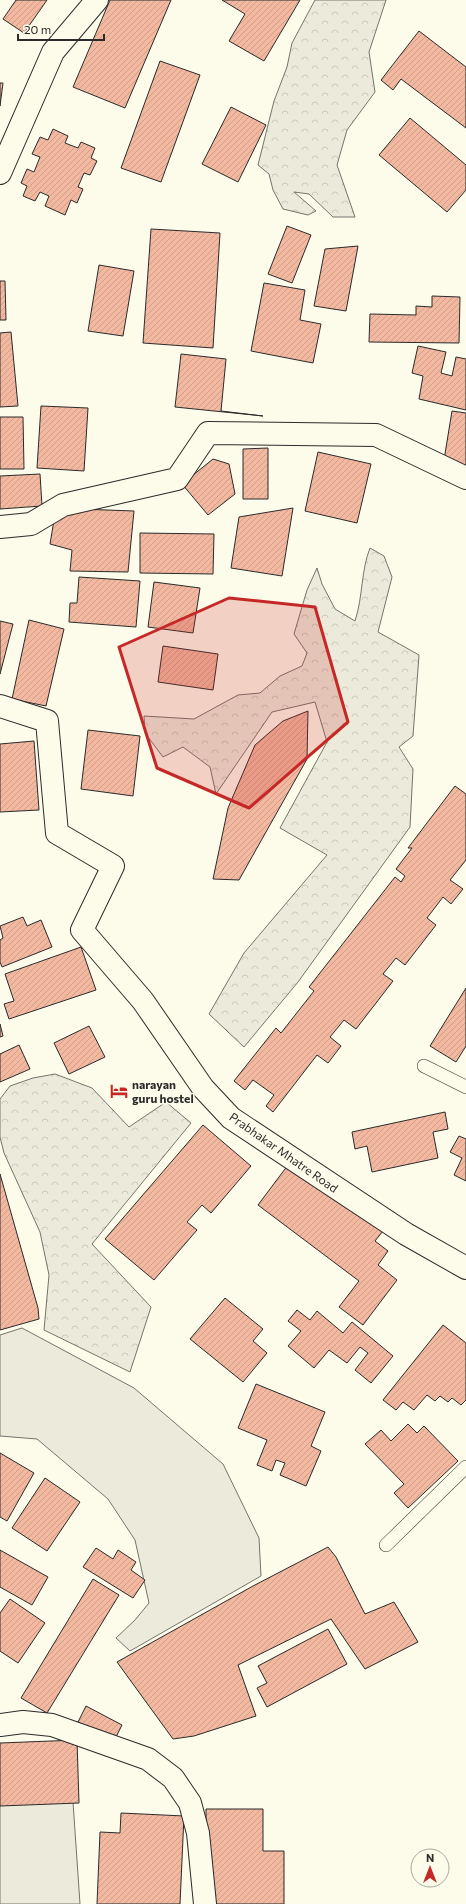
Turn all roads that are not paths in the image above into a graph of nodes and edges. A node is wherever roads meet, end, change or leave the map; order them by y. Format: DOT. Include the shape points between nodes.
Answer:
graph roads {
  1 [pos="97,0"];
  2 [pos="0,173"];
  3 [pos="466,478"];
  4 [pos="0,527"];
  5 [pos="0,706"];
  6 [pos="424,1066"];
  7 [pos="466,1087"];
  8 [pos="466,1268"];
  9 [pos="466,1467"];
  10 [pos="386,1545"];
  11 [pos="0,1724"];
  12 [pos="205,1904"];
  1 -- 2 [label="street" via="53,52"];
  3 -- 4 [label="street" via="376,435 208,433 177,478 63,505 31,524"];
  5 -- 8 [label="street, Prabhakar Mhatre Road" via="47,721 57,833 113,866 82,930 143,1002 203,1088 238,1122 406,1234"];
  6 -- 7 [label="lane"];
  9 -- 10 [label="lane"];
  11 -- 12 [label="street" via="23,1722 52,1725 148,1759 173,1778 190,1803 198,1833"];
}
